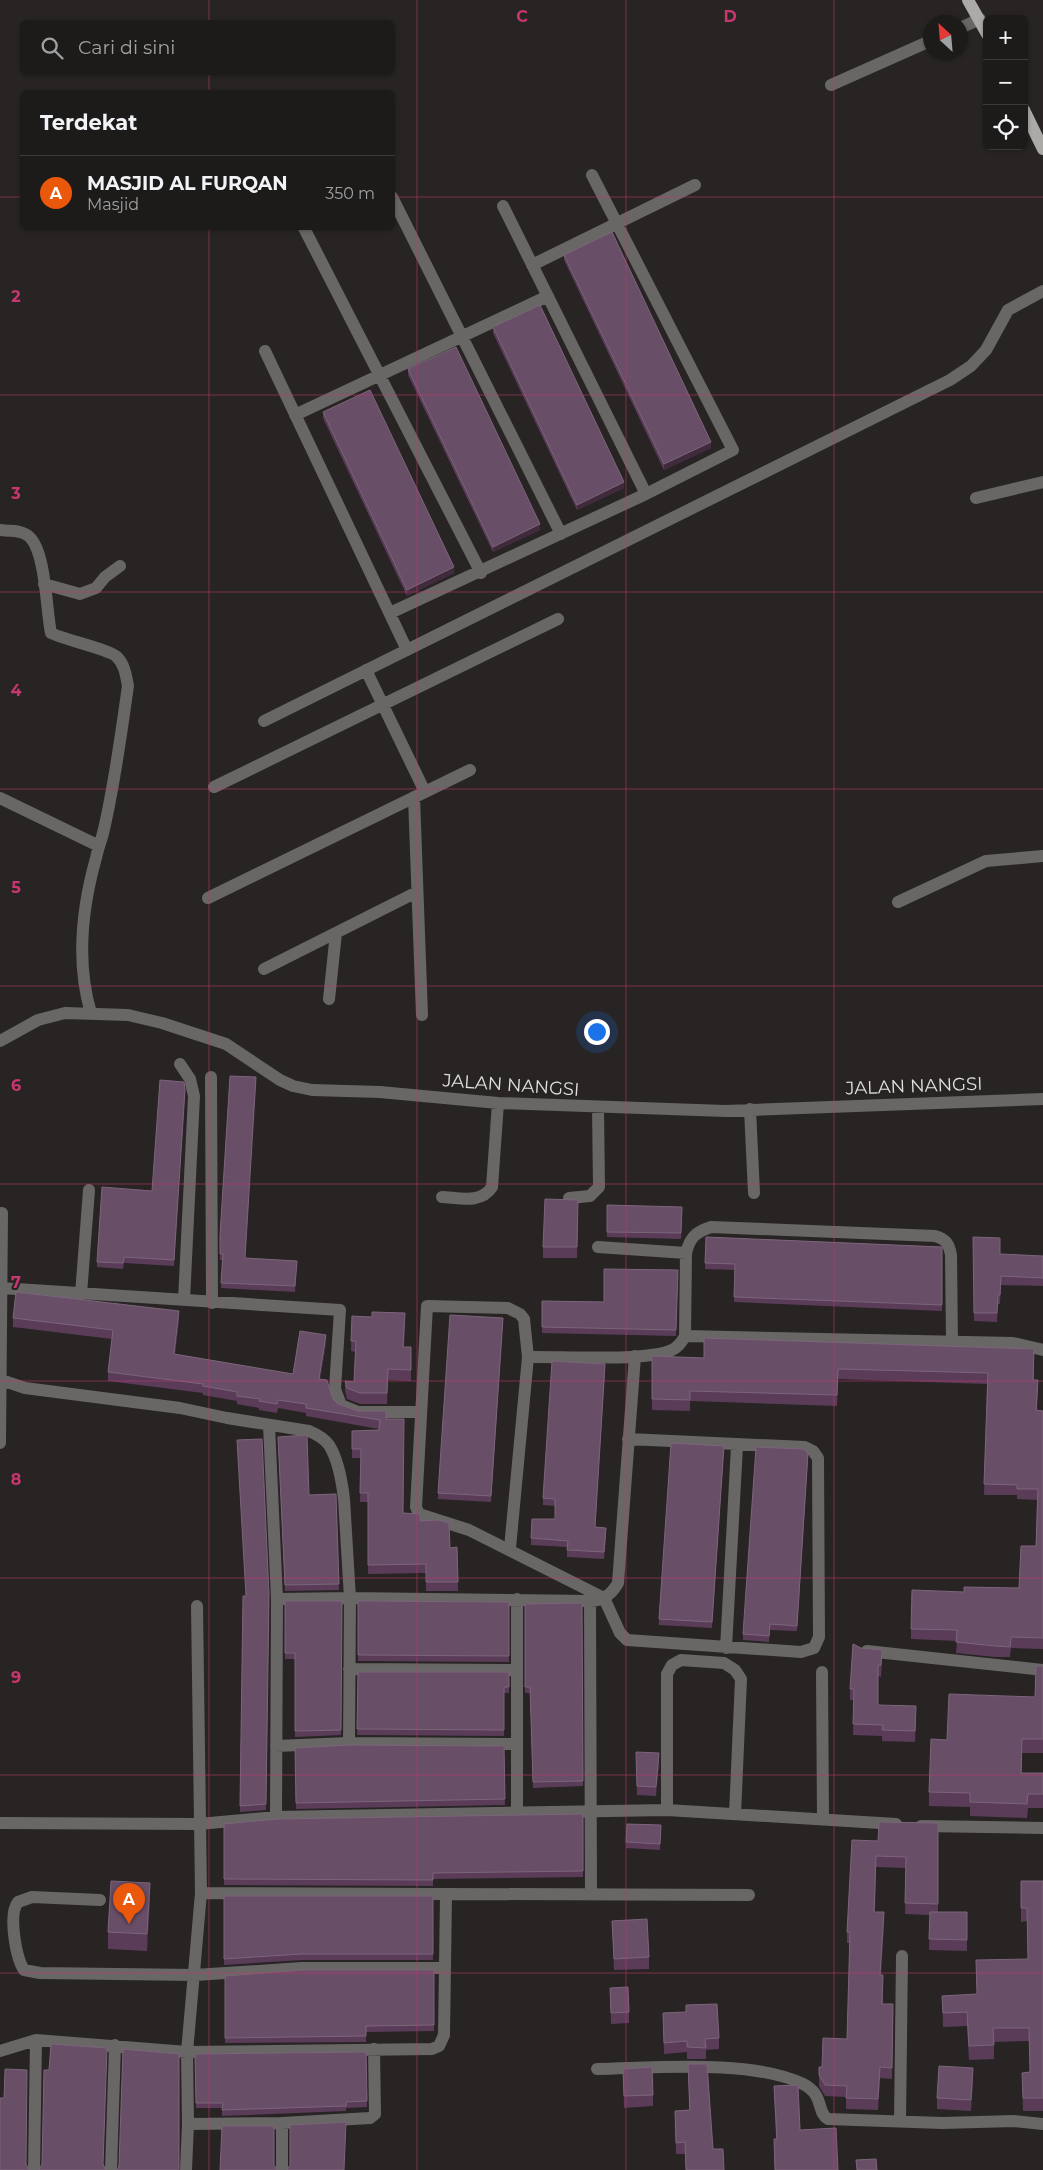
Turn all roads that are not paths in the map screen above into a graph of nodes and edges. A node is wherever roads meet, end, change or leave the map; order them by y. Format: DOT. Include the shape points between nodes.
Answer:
graph roads {
  1 [pos="968,0"];
  2 [pos="980,19"];
  3 [pos="968,24"];
  4 [pos="983,25"];
  5 [pos="923,44"];
  6 [pos="831,85"];
  7 [pos="1028,118"];
  8 [pos="1043,149"];
  9 [pos="592,175"];
  10 [pos="695,185"];
  11 [pos="395,203"];
  12 [pos="503,206"];
  13 [pos="617,223"];
  14 [pos="305,230"];
  15 [pos="532,265"];
  16 [pos="1043,292"];
  17 [pos="548,296"];
  18 [pos="461,335"];
  19 [pos="265,351"];
  20 [pos="379,374"];
  21 [pos="295,415"];
  22 [pos="1043,482"];
  23 [pos="646,494"];
  24 [pos="976,498"];
  25 [pos="0,530"];
  26 [pos="561,534"];
  27 [pos="120,566"];
  28 [pos="481,573"];
  29 [pos="44,584"];
  30 [pos="390,613"];
  31 [pos="558,619"];
  32 [pos="407,650"];
  33 [pos="366,670"];
  34 [pos="382,704"];
  35 [pos="264,721"];
  36 [pos="470,770"];
  37 [pos="214,786"];
  38 [pos="419,795"];
  39 [pos="0,798"];
  40 [pos="99,846"];
  41 [pos="1043,856"];
  42 [pos="417,892"];
  43 [pos="208,898"];
  44 [pos="898,902"];
  45 [pos="336,934"];
  46 [pos="264,969"];
  47 [pos="329,999"];
  48 [pos="91,1013"];
  49 [pos="422,1016"];
  50 [pos="0,1041"];
  51 [pos="180,1064"];
  52 [pos="211,1076"];
  53 [pos="1043,1099"];
  54 [pos="498,1103"];
  55 [pos="598,1108"];
  56 [pos="750,1108"];
  57 [pos="89,1190"];
  58 [pos="754,1193"];
  59 [pos="442,1197"];
  60 [pos="569,1198"];
  61 [pos="2,1213"];
  62 [pos="598,1247"];
  63 [pos="686,1253"];
  64 [pos="1,1288"];
  65 [pos="81,1294"];
  66 [pos="198,1301"];
  67 [pos="685,1336"];
  68 [pos="952,1341"];
  69 [pos="1043,1350"];
  70 [pos="634,1356"];
  71 [pos="528,1357"];
  72 [pos="1,1372"];
  73 [pos="420,1412"];
  74 [pos="269,1425"];
  75 [pos="628,1439"];
  76 [pos="0,1443"];
  77 [pos="737,1446"];
  78 [pos="510,1548"];
  79 [pos="350,1598"];
  80 [pos="604,1598"];
  81 [pos="277,1599"];
  82 [pos="517,1599"];
  83 [pos="590,1601"];
  84 [pos="197,1606"];
  85 [pos="726,1648"];
  86 [pos="862,1651"];
  87 [pos="349,1669"];
  88 [pos="515,1670"];
  89 [pos="1043,1670"];
  90 [pos="822,1672"];
  91 [pos="349,1743"];
  92 [pos="515,1744"];
  93 [pos="276,1746"];
  94 [pos="667,1810"];
  95 [pos="591,1812"];
  96 [pos="517,1813"];
  97 [pos="735,1814"];
  98 [pos="276,1817"];
  99 [pos="823,1818"];
  100 [pos="0,1823"];
  101 [pos="199,1824"];
  102 [pos="1043,1828"];
  103 [pos="201,1893"];
  104 [pos="591,1893"];
  105 [pos="446,1895"];
  106 [pos="749,1895"];
  107 [pos="100,1900"];
  108 [pos="902,1956"];
  109 [pos="444,1968"];
  110 [pos="195,1975"];
  111 [pos="36,2040"];
  112 [pos="115,2045"];
  113 [pos="374,2049"];
  114 [pos="2,2051"];
  115 [pos="187,2052"];
  116 [pos="597,2069"];
  117 [pos="900,2121"];
  118 [pos="188,2124"];
  119 [pos="282,2124"];
  120 [pos="1043,2124"];
  121 [pos="34,2170"];
  122 [pos="112,2170"];
  123 [pos="186,2170"];
  124 [pos="282,2170"];
  1 -- 2 [label="main road"];
  2 -- 3 [label="street"];
  2 -- 4 [label="main road"];
  5 -- 6 [label="street"];
  7 -- 8 [label="main road"];
  9 -- 13 [label="street"];
  10 -- 13 [label="street"];
  11 -- 18 [label="street"];
  12 -- 15 [label="street"];
  13 -- 15 [label="street"];
  13 -- 23 [label="street" via="733,450"];
  14 -- 20 [label="street"];
  15 -- 17 [label="street"];
  16 -- 32 [label="street" via="1008,310 986,350 971,366 950,380"];
  17 -- 18 [label="street"];
  17 -- 23 [label="street"];
  18 -- 20 [label="street"];
  18 -- 26 [label="street"];
  19 -- 21 [label="street"];
  20 -- 21 [label="street"];
  20 -- 28 [label="street"];
  21 -- 30 [label="street"];
  22 -- 24 [label="street"];
  23 -- 26 [label="street"];
  25 -- 29 [label="street" via="15,530 29,536 40,558"];
  26 -- 28 [label="street"];
  27 -- 29 [label="street" via="96,588 80,594"];
  28 -- 30 [label="street"];
  29 -- 40 [label="street" via="51,633 116,655 126,675 128,686 110,802"];
  30 -- 32 [label="street"];
  31 -- 34 [label="street"];
  32 -- 33 [label="street"];
  33 -- 34 [label="street"];
  33 -- 35 [label="street"];
  34 -- 37 [label="street"];
  34 -- 38 [label="street"];
  36 -- 38 [label="street"];
  38 -- 42 [label="street"];
  38 -- 43 [label="street"];
  39 -- 40 [label="street"];
  40 -- 48 [label="street" via="85,915 82,956 82,974"];
  41 -- 44 [label="street" via="986,861"];
  42 -- 45 [label="street"];
  42 -- 49 [label="street"];
  45 -- 46 [label="street"];
  45 -- 47 [label="street"];
  48 -- 50 [label="street, JALAN NANGSI" via="65,1013 38,1020"];
  48 -- 54 [label="street, JALAN NANGSI" via="128,1015 226,1044 293,1086"];
  51 -- 66 [label="street" via="190,1079 194,1096"];
  52 -- 66 [label="street"];
  53 -- 56 [label="street, JALAN NANGSI"];
  54 -- 55 [label="street, JALAN NANGSI"];
  54 -- 59 [label="street" via="492,1187 475,1199"];
  55 -- 56 [label="street, JALAN NANGSI" via="725,1111"];
  55 -- 60 [label="street" via="599,1187 590,1196"];
  56 -- 58 [label="street"];
  57 -- 65 [label="street"];
  61 -- 64 [label="street"];
  62 -- 63 [label="street"];
  63 -- 67 [label="street"];
  63 -- 68 [label="street" via="694,1235 711,1227 935,1236 947,1242 951,1255"];
  64 -- 65 [label="street"];
  64 -- 72 [label="street"];
  65 -- 66 [label="street"];
  66 -- 73 [label="street" via="340,1310 335,1389 340,1405 358,1412"];
  67 -- 68 [label="street"];
  67 -- 70 [label="street" via="672,1350"];
  68 -- 69 [label="street" via="1014,1343"];
  70 -- 71 [label="street"];
  70 -- 75 [label="street"];
  71 -- 73 [label="street" via="524,1320 515,1311 508,1308 427,1306"];
  71 -- 78 [label="street"];
  72 -- 74 [label="street" via="25,1388 180,1408"];
  72 -- 76 [label="street"];
  73 -- 78 [label="street" via="416,1507 419,1514 469,1530"];
  74 -- 79 [label="street" via="309,1431 328,1444 342,1483"];
  74 -- 81 [label="street"];
  75 -- 77 [label="street"];
  75 -- 80 [label="street" via="618,1584"];
  77 -- 85 [label="street"];
  77 -- 85 [label="street" via="805,1447 818,1458 819,1637 814,1648 801,1652"];
  78 -- 80 [label="street"];
  79 -- 81 [label="street"];
  79 -- 82 [label="street"];
  79 -- 87 [label="street"];
  80 -- 83 [label="street"];
  80 -- 85 [label="street" via="620,1633 627,1640"];
  81 -- 93 [label="street"];
  82 -- 83 [label="street"];
  82 -- 88 [label="street"];
  83 -- 95 [label="street"];
  84 -- 101 [label="street"];
  86 -- 89 [label="street"];
  87 -- 88 [label="street"];
  87 -- 91 [label="street"];
  88 -- 92 [label="street"];
  90 -- 99 [label="street"];
  91 -- 92 [label="street"];
  91 -- 93 [label="street"];
  92 -- 96 [label="street"];
  93 -- 98 [label="street"];
  94 -- 95 [label="street"];
  94 -- 97 [label="street"];
  94 -- 97 [label="street" via="667,1674 672,1665 681,1660 724,1663 741,1679"];
  95 -- 96 [label="street"];
  95 -- 104 [label="street"];
  96 -- 98 [label="street"];
  97 -- 99 [label="street"];
  98 -- 101 [label="street"];
  99 -- 102 [label="street" via="920,1826"];
  100 -- 101 [label="street"];
  101 -- 103 [label="street"];
  103 -- 105 [label="street"];
  103 -- 110 [label="street"];
  104 -- 105 [label="street"];
  104 -- 106 [label="street"];
  105 -- 109 [label="street"];
  107 -- 110 [label="street" via="32,1897 18,1902 13,1913 18,1957 24,1970 40,1973"];
  108 -- 117 [label="street"];
  109 -- 110 [label="street" via="302,1968"];
  109 -- 113 [label="street" via="443,2042 432,2049"];
  110 -- 115 [label="street" via="191,1986"];
  111 -- 112 [label="street"];
  111 -- 114 [label="street"];
  111 -- 121 [label="street"];
  112 -- 115 [label="street"];
  112 -- 122 [label="street"];
  113 -- 115 [label="street"];
  113 -- 119 [label="street" via="373,2117"];
  115 -- 118 [label="street"];
  116 -- 117 [label="street" via="696,2067 771,2074 815,2092 823,2115 828,2119"];
  117 -- 120 [label="street"];
  118 -- 119 [label="street"];
  118 -- 123 [label="street"];
  119 -- 124 [label="street"];
}
